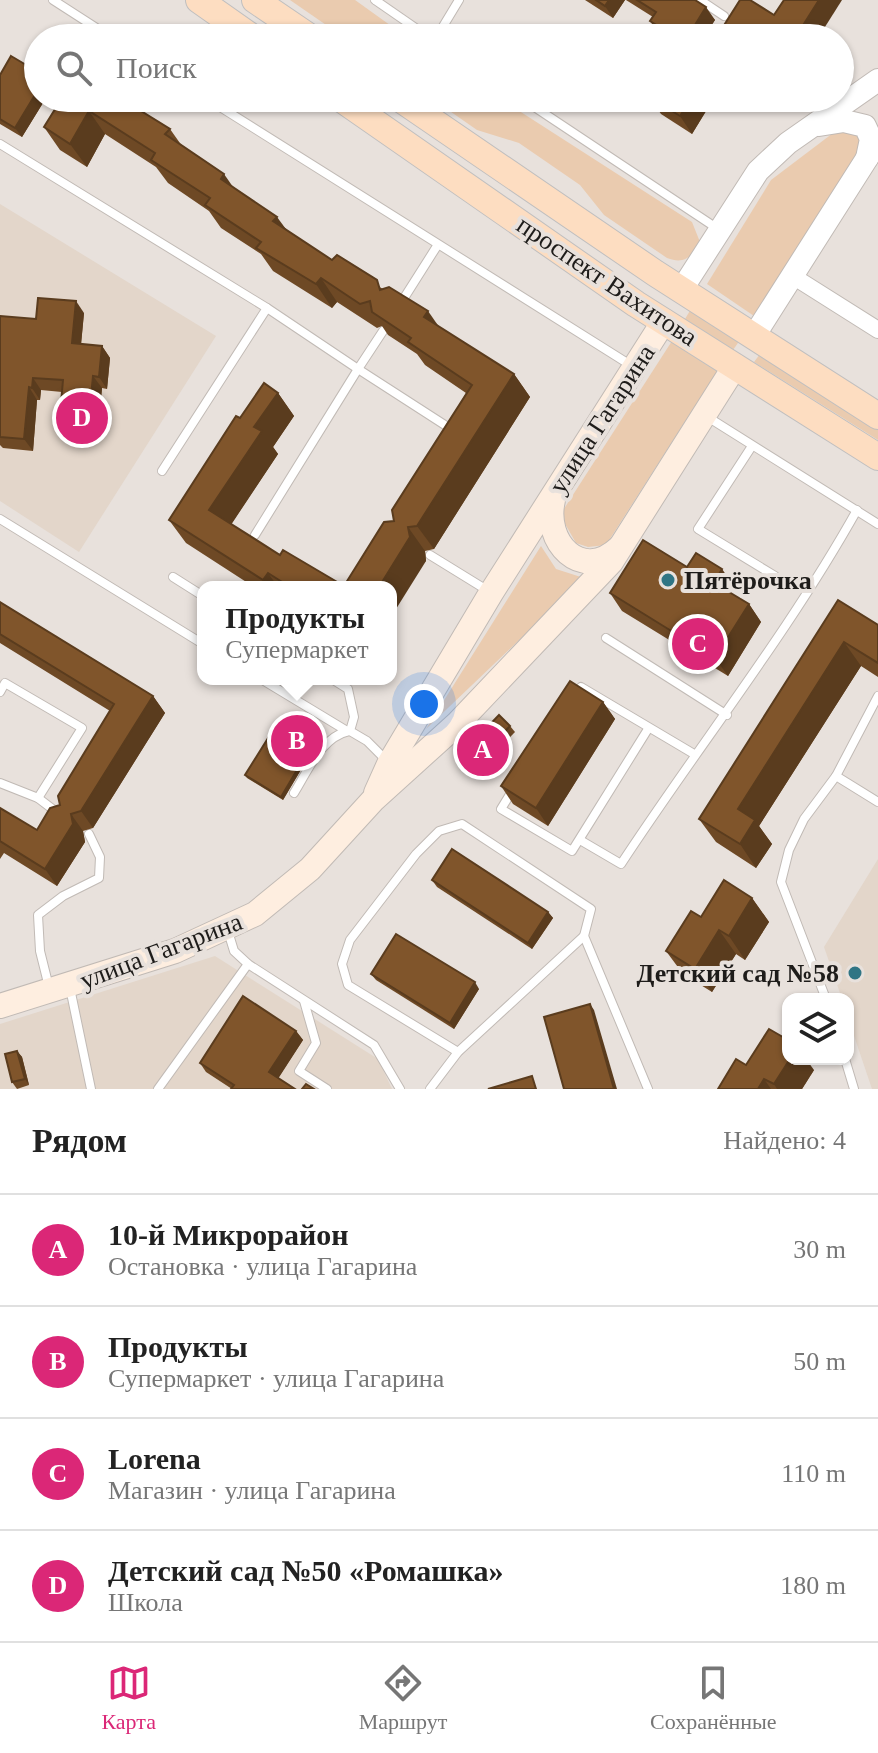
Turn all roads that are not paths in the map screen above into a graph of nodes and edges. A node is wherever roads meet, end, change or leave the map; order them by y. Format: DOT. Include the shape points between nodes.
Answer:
graph roads {
  1 [pos="53,0"];
  2 [pos="199,0"];
  3 [pos="255,0"];
  4 [pos="375,0"];
  5 [pos="459,0"];
  6 [pos="700,0"];
  7 [pos="724,16"];
  8 [pos="90,24"];
  9 [pos="233,24"];
  10 [pos="290,24"];
  11 [pos="410,24"];
  12 [pos="444,24"];
  13 [pos="878,80"];
  14 [pos="854,97"];
  15 [pos="228,112"];
  16 [pos="360,112"];
  17 [pos="420,112"];
  18 [pos="542,112"];
  19 [pos="832,112"];
  20 [pos="809,128"];
  21 [pos="0,144"];
  22 [pos="872,150"];
  23 [pos="719,229"];
  24 [pos="437,246"];
  25 [pos="791,275"];
  26 [pos="682,289"];
  27 [pos="399,307"];
  28 [pos="267,308"];
  29 [pos="664,321"];
  30 [pos="878,330"];
  31 [pos="383,331"];
  32 [pos="754,336"];
  33 [pos="735,366"];
  34 [pos="637,368"];
  35 [pos="358,369"];
  36 [pos="705,416"];
  37 [pos="878,416"];
  38 [pos="446,444"];
  39 [pos="752,446"];
  40 [pos="878,457"];
  41 [pos="162,471"];
  42 [pos="555,492"];
  43 [pos="857,510"];
  44 [pos="0,519"];
  45 [pos="878,524"];
  46 [pos="255,535"];
  47 [pos="628,537"];
  48 [pos="430,555"];
  49 [pos="775,576"];
  50 [pos="173,577"];
  51 [pos="197,592"];
  52 [pos="491,593"];
  53 [pos="606,638"];
  54 [pos="197,640"];
  55 [pos="271,685"];
  56 [pos="342,685"];
  57 [pos="0,692"];
  58 [pos="878,696"];
  59 [pos="569,703"];
  60 [pos="727,715"];
  61 [pos="648,729"];
  62 [pos="348,731"];
  63 [pos="694,754"];
  64 [pos="389,764"];
  65 [pos="836,776"];
  66 [pos="518,782"];
  67 [pos="0,783"];
  68 [pos="294,793"];
  69 [pos="38,798"];
  70 [pos="374,799"];
  71 [pos="878,802"];
  72 [pos="66,819"];
  73 [pos="89,834"];
  74 [pos="580,840"];
  75 [pos="227,928"];
  76 [pos="584,936"];
  77 [pos="248,964"];
  78 [pos="60,989"];
  79 [pos="824,993"];
  80 [pos="304,1000"];
  81 [pos="0,1006"];
  82 [pos="458,1052"];
  83 [pos="847,1065"];
  84 [pos="91,1089"];
  85 [pos="158,1089"];
  86 [pos="327,1089"];
  87 [pos="400,1089"];
  88 [pos="430,1089"];
  89 [pos="648,1089"];
  90 [pos="854,1089"];
  1 -- 8 [label="lane"];
  2 -- 9 [label="main road"];
  3 -- 10 [label="main road"];
  4 -- 11 [label="lane"];
  5 -- 12 [label="lane"];
  6 -- 7 [label="lane"];
  13 -- 14 [label="street, улица Гагарина"];
  15 -- 24 [label="lane"];
  16 -- 29 [label="main road, проспект Вахитова"];
  17 -- 26 [label="main road, проспект Вахитова"];
  18 -- 23 [label="lane"];
  19 -- 20 [label="street, улица Гагарина"];
  20 -- 22 [label="street" via="844,121 865,126"];
  20 -- 23 [label="street, улица Гагарина" via="758,171"];
  21 -- 28 [label="lane"];
  22 -- 25 [label="street, улица Гагарина"];
  23 -- 26 [label="street, улица Гагарина"];
  24 -- 27 [label="lane"];
  24 -- 34 [label="lane"];
  25 -- 30 [label="street"];
  25 -- 32 [label="street, улица Гагарина"];
  26 -- 29 [label="main road, улица Гагарина"];
  26 -- 32 [label="main road, проспект Вахитова"];
  28 -- 35 [label="lane"];
  28 -- 41 [label="lane"];
  29 -- 33 [label="main road, проспект Вахитова"];
  29 -- 34 [label="main road, улица Гагарина"];
  31 -- 35 [label="lane"];
  32 -- 33 [label="main road, улица Гагарина"];
  32 -- 37 [label="main road, проспект Вахитова"];
  33 -- 36 [label="main road, улица Гагарина"];
  33 -- 40 [label="main road, проспект Вахитова"];
  34 -- 42 [label="main road, улица Гагарина"];
  35 -- 38 [label="lane" via="450,426"];
  35 -- 46 [label="lane"];
  36 -- 39 [label="lane"];
  36 -- 47 [label="main road, улица Гагарина"];
  39 -- 43 [label="lane"];
  39 -- 49 [label="lane" via="698,529"];
  42 -- 47 [label="main road" via="551,528 569,553 600,559"];
  42 -- 52 [label="main road, улица Гагарина"];
  43 -- 45 [label="lane"];
  43 -- 60 [label="lane" via="814,586"];
  44 -- 54 [label="lane"];
  47 -- 70 [label="main road, улица Гагарина" via="611,562 457,724"];
  48 -- 52 [label="lane"];
  50 -- 51 [label="lane"];
  52 -- 64 [label="main road, улица Гагарина"];
  53 -- 60 [label="lane"];
  55 -- 62 [label="lane"];
  56 -- 62 [label="lane" via="348,689 354,717"];
  57 -- 69 [label="lane" via="5,683 82,728"];
  58 -- 65 [label="lane"];
  59 -- 61 [label="lane" via="581,687"];
  60 -- 63 [label="lane"];
  61 -- 63 [label="lane"];
  61 -- 74 [label="lane"];
  62 -- 64 [label="lane" via="367,741"];
  62 -- 68 [label="lane" via="323,747"];
  63 -- 74 [label="lane" via="621,864"];
  64 -- 70 [label="main road, улица Гагарина"];
  65 -- 71 [label="lane"];
  65 -- 79 [label="lane" via="804,819 781,882"];
  66 -- 74 [label="lane" via="501,809 572,851"];
  67 -- 69 [label="lane"];
  69 -- 72 [label="lane"];
  70 -- 75 [label="main road, улица Гагарина" via="310,869 255,914"];
  73 -- 78 [label="lane" via="100,857 99,878 38,915 40,951"];
  75 -- 77 [label="lane" via="234,951"];
  75 -- 78 [label="main road, улица Гагарина"];
  76 -- 82 [label="lane"];
  76 -- 82 [label="lane" via="591,909 462,824 439,831 350,940 342,964 348,985"];
  76 -- 89 [label="lane"];
  77 -- 80 [label="lane"];
  77 -- 85 [label="lane"];
  78 -- 81 [label="main road, улица Гагарина"];
  78 -- 84 [label="lane"];
  80 -- 86 [label="lane" via="316,1043 299,1071"];
  80 -- 87 [label="lane" via="374,1045"];
  82 -- 88 [label="lane"];
  83 -- 90 [label="lane"];
}
